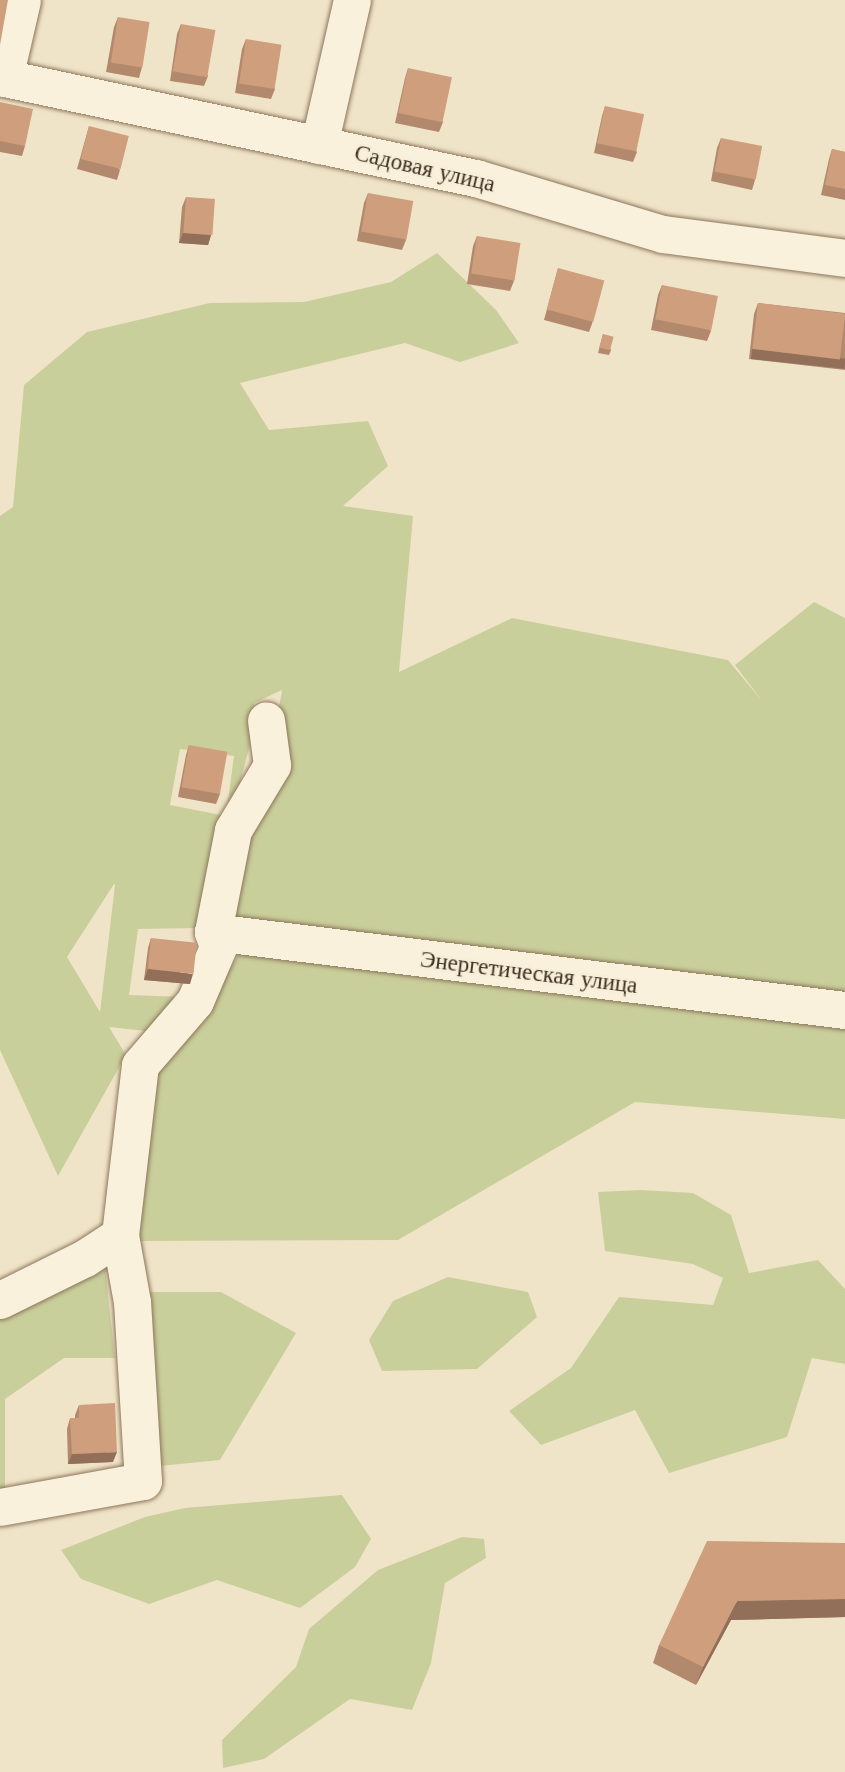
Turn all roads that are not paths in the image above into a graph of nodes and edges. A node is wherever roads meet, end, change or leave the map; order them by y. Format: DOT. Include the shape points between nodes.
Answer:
graph roads {
  1 [pos="22,0"];
  2 [pos="352,0"];
  3 [pos="2,78"];
  4 [pos="319,145"];
  5 [pos="845,258"];
  6 [pos="266,720"];
  7 [pos="213,932"];
  8 [pos="845,1010"];
  9 [pos="120,1235"];
  10 [pos="0,1300"];
  11 [pos="0,1507"];
  1 -- 3 [label="street, Садовая улица"];
  2 -- 4 [label="street"];
  3 -- 4 [label="street, Садовая улица"];
  4 -- 5 [label="street, Садовая улица" via="476,178 663,234"];
  6 -- 7 [label="street" via="272,765 233,830"];
  7 -- 8 [label="street, Энергетическая улица"];
  7 -- 9 [label="street" via="218,947 195,1001 140,1065"];
  9 -- 10 [label="street" via="85,1258"];
  9 -- 11 [label="street" via="132,1302 143,1481"];
}
